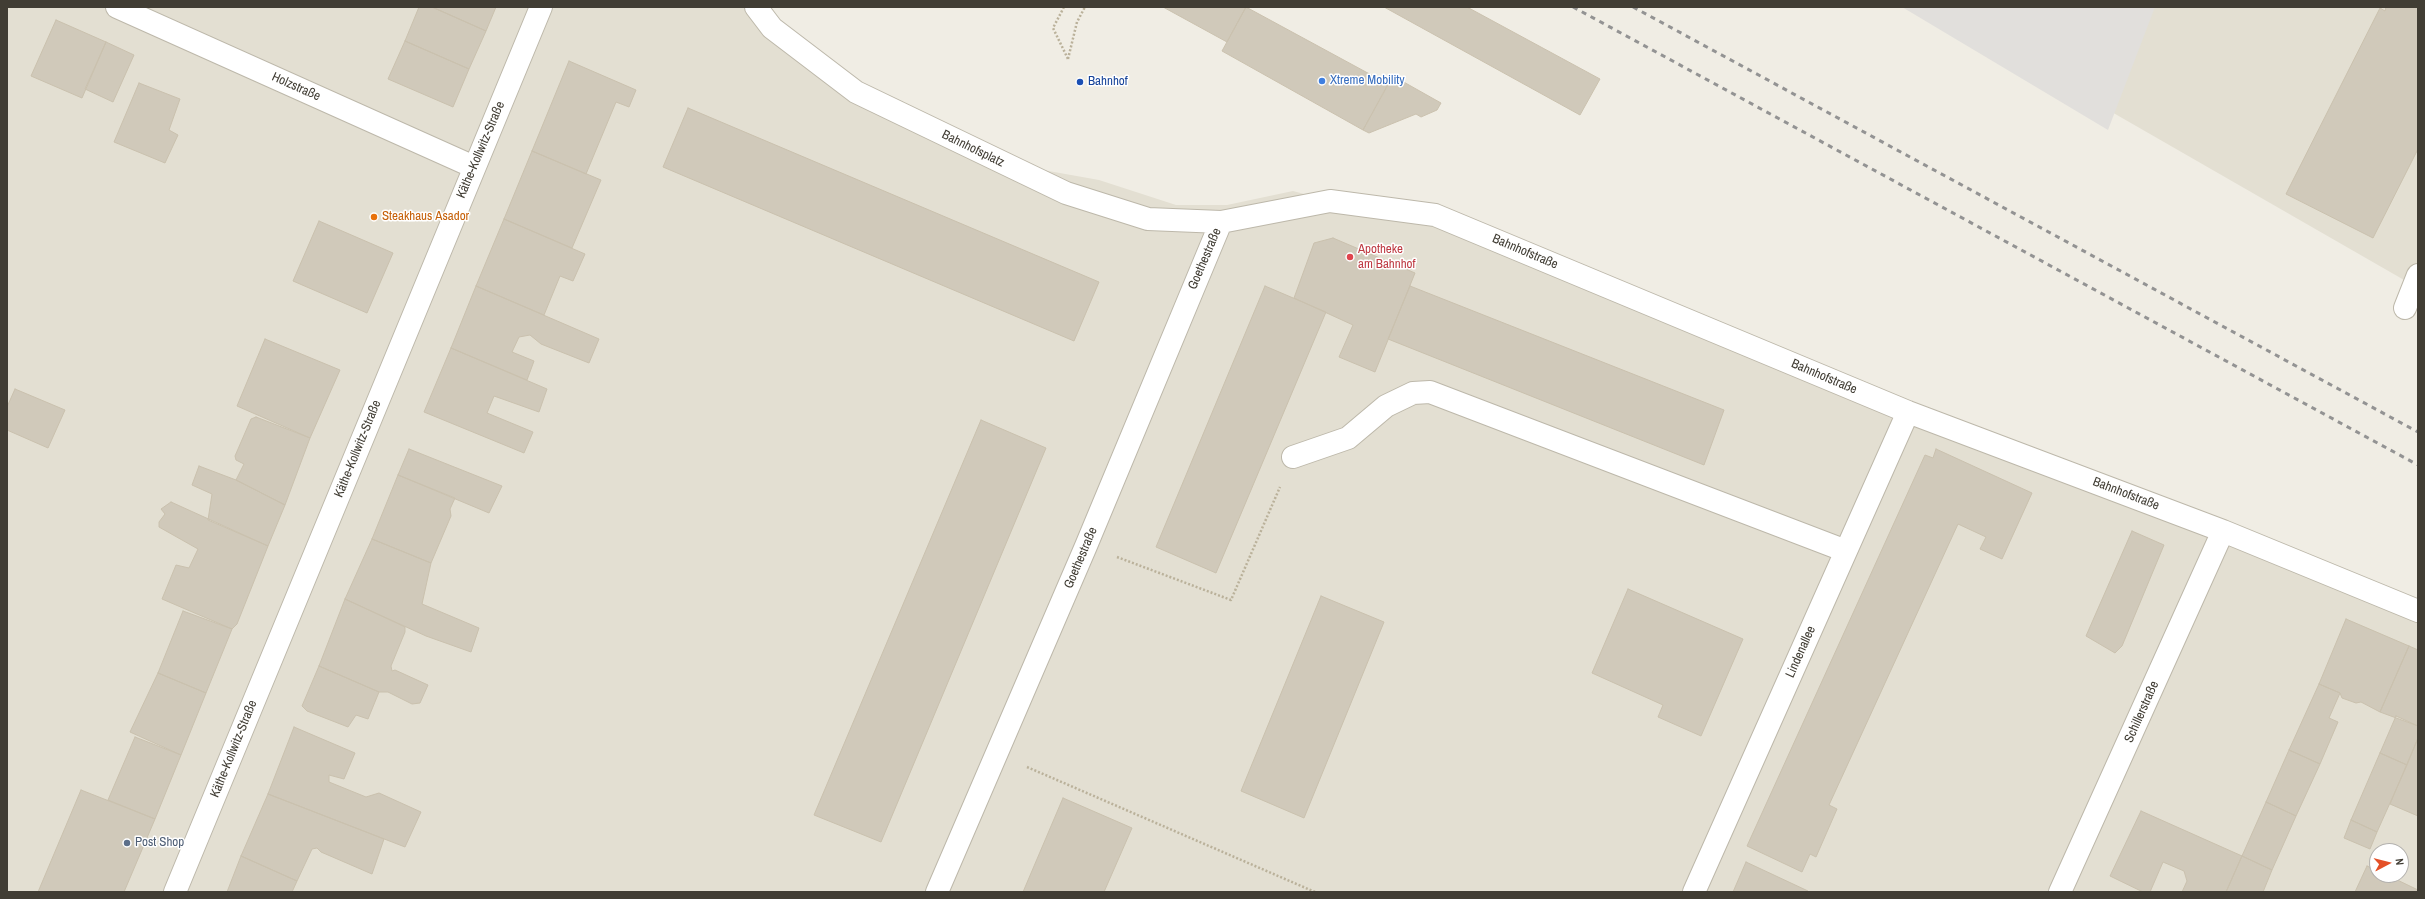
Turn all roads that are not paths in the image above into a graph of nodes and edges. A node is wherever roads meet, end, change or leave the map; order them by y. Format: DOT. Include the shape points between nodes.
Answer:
graph roads {
  1 [pos="117,7"];
  2 [pos="541,7"];
  3 [pos="756,7"];
  4 [pos="474,167"];
  5 [pos="1221,222"];
  6 [pos="2418,274"];
  7 [pos="2405,308"];
  8 [pos="1908,412"];
  9 [pos="1293,457"];
  10 [pos="2223,531"];
  11 [pos="1846,551"];
  12 [pos="2418,611"];
  13 [pos="175,892"];
  14 [pos="937,892"];
  15 [pos="1694,892"];
  16 [pos="2060,892"];
  1 -- 4 [label="street, Holzstraße"];
  2 -- 4 [label="street, Käthe-Kollwitz-Straße"];
  3 -- 5 [label="street, Bahnhofsplatz" via="772,28 856,92 1066,193 1148,219"];
  4 -- 13 [label="street, Käthe-Kollwitz-Straße"];
  5 -- 8 [label="street, Bahnhofstraße" via="1330,201 1435,215"];
  5 -- 14 [label="street, Goethestraße" via="1086,546"];
  6 -- 7 [label="street"];
  8 -- 10 [label="street, Bahnhofstraße"];
  8 -- 11 [label="street, Lindenallee"];
  9 -- 11 [label="street" via="1348,438 1386,406 1413,393 1430,392"];
  10 -- 12 [label="street, Bahnhofstraße"];
  10 -- 16 [label="street, Schillerstraße"];
  11 -- 15 [label="street, Lindenallee"];
}
